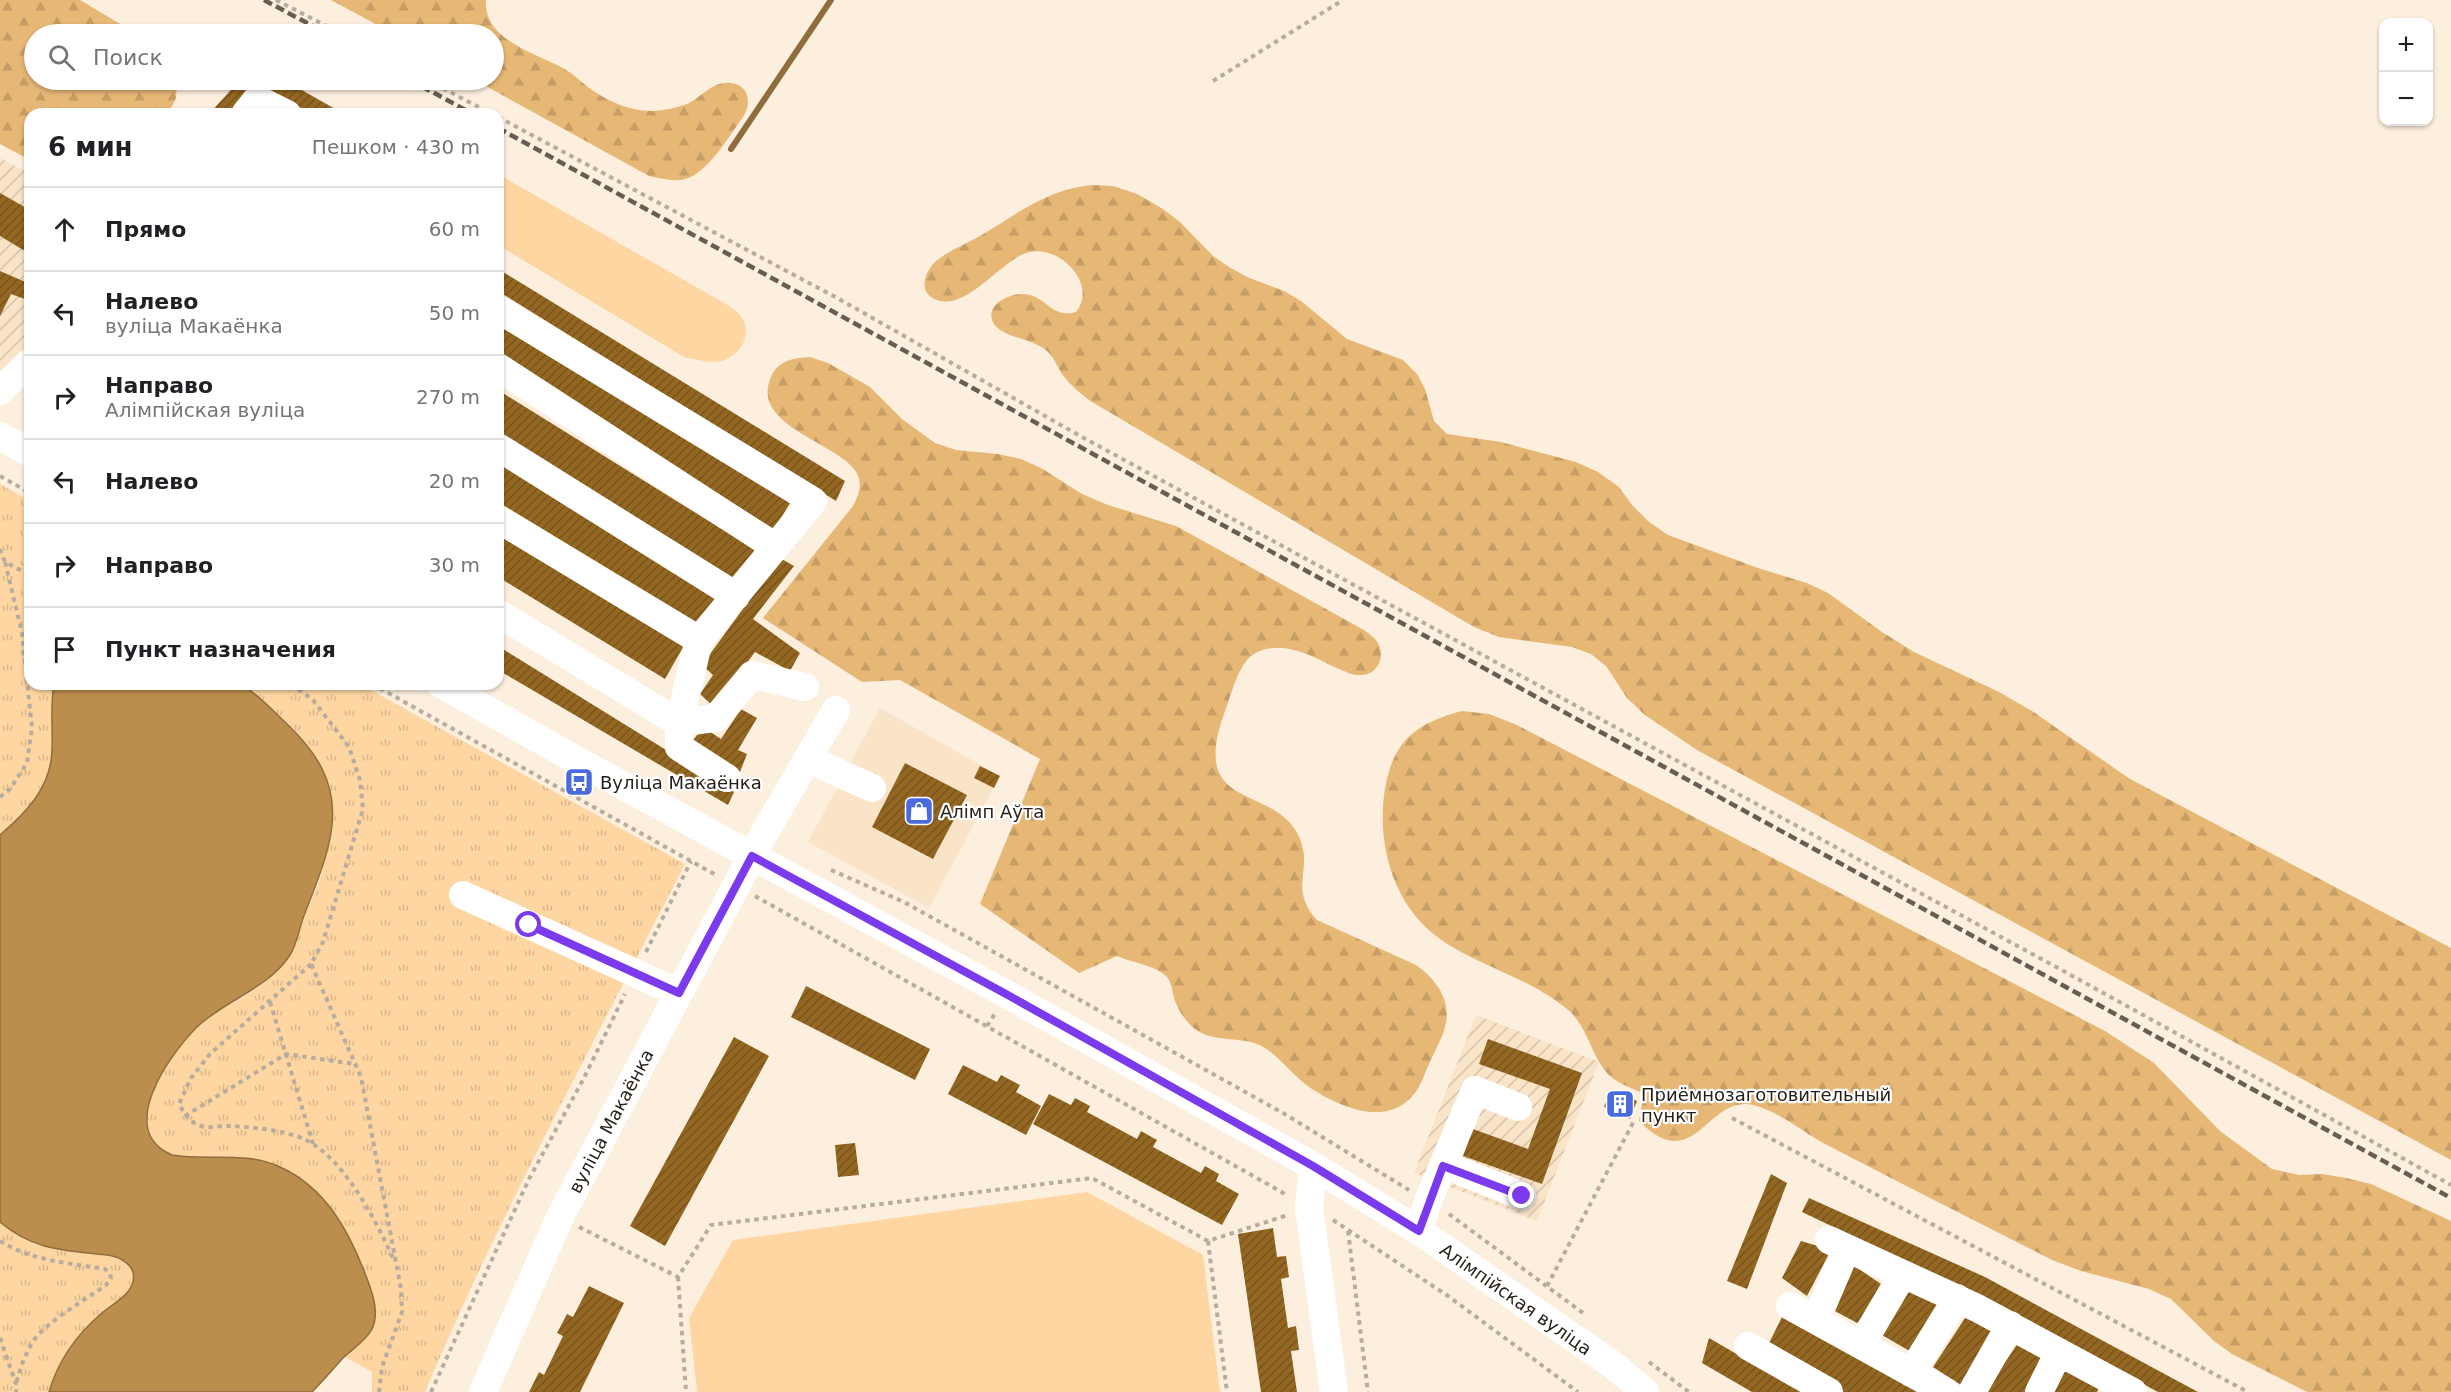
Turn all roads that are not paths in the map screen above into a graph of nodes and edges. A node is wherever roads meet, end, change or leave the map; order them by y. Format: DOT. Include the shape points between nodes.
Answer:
graph roads {
  1 [pos="250,108"];
  2 [pos="275,108"];
  3 [pos="504,313"];
  4 [pos="24,368"];
  5 [pos="504,371"];
  6 [pos="0,391"];
  7 [pos="0,436"];
  8 [pos="24,450"];
  9 [pos="504,451"];
  10 [pos="504,523"];
  11 [pos="775,547"];
  12 [pos="736,596"];
  13 [pos="504,617"];
  14 [pos="699,640"];
  15 [pos="806,687"];
  16 [pos="452,690"];
  17 [pos="836,710"];
  18 [pos="679,723"];
  19 [pos="808,759"];
  20 [pos="727,778"];
  21 [pos="872,788"];
  22 [pos="752,856"];
  23 [pos="463,895"];
  24 [pos="679,993"];
  25 [pos="1518,1107"];
  26 [pos="1313,1166"];
  27 [pos="1443,1166"];
  28 [pos="1522,1196"];
  29 [pos="1419,1231"];
  30 [pos="1903,1274"];
  31 [pos="1957,1298"];
  32 [pos="1790,1306"];
  33 [pos="1816,1320"];
  34 [pos="2010,1325"];
  35 [pos="1861,1345"];
  36 [pos="1748,1346"];
  37 [pos="2059,1352"];
  38 [pos="1911,1373"];
  39 [pos="2118,1388"];
  40 [pos="483,1392"];
  41 [pos="1334,1392"];
  42 [pos="1645,1392"];
  43 [pos="1829,1392"];
  44 [pos="1946,1392"];
  45 [pos="1972,1392"];
  46 [pos="2039,1392"];
  1 -- 2 [label="street" via="257,99"];
  3 -- 11 [label="street" via="813,501"];
  4 -- 6 [label="street"];
  5 -- 11 [label="street"];
  7 -- 8 [label="street"];
  9 -- 12 [label="street"];
  10 -- 14 [label="street"];
  11 -- 12 [label="street"];
  12 -- 14 [label="street"];
  13 -- 18 [label="street"];
  14 -- 18 [label="street"];
  15 -- 18 [label="street" via="752,675 716,718"];
  16 -- 22 [label="street, Алімпійская вуліца"];
  17 -- 19 [label="street, вуліца Макаёнка"];
  18 -- 20 [label="street" via="679,747"];
  19 -- 21 [label="street"];
  19 -- 22 [label="street, вуліца Макаёнка"];
  22 -- 24 [label="street, вуліца Макаёнка"];
  22 -- 26 [label="street, Алімпійская вуліца"];
  23 -- 24 [label="street"];
  24 -- 40 [label="street, вуліца Макаёнка" via="560,1217"];
  25 -- 27 [label="street" via="1475,1090"];
  26 -- 29 [label="street, Алімпійская вуліца"];
  26 -- 41 [label="street" via="1309,1208"];
  27 -- 28 [label="street"];
  27 -- 29 [label="street"];
  29 -- 42 [label="street, Алімпійская вуліца" via="1613,1365"];
  30 -- 31 [label="street"];
  30 -- 33 [label="street" via="1838,1244"];
  30 -- 35 [label="street"];
  31 -- 34 [label="street"];
  31 -- 38 [label="street"];
  32 -- 33 [label="street"];
  33 -- 35 [label="street"];
  34 -- 37 [label="street"];
  34 -- 45 [label="street"];
  35 -- 38 [label="street"];
  36 -- 43 [label="street"];
  37 -- 39 [label="street"];
  37 -- 46 [label="street"];
  38 -- 44 [label="street"];
}
